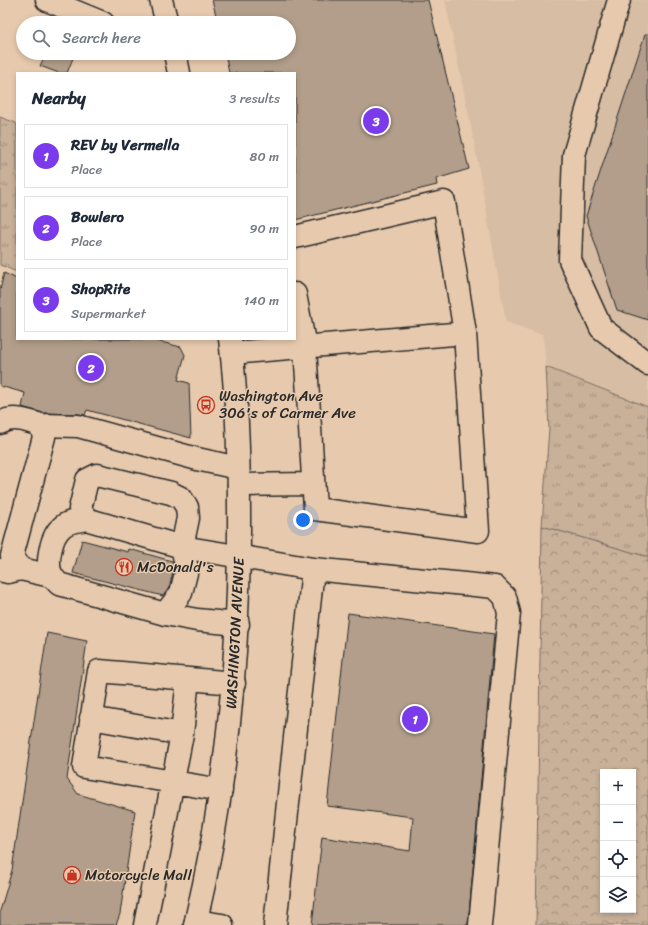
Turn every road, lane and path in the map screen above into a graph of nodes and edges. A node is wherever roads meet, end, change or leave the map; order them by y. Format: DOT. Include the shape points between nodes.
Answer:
graph roads {
  1 [pos="47,0"];
  2 [pos="161,0"];
  3 [pos="619,0"];
  4 [pos="85,16"];
  5 [pos="165,16"];
  6 [pos="176,60"];
  7 [pos="179,72"];
  8 [pos="296,237"];
  9 [pos="296,299"];
  10 [pos="465,333"];
  11 [pos="231,346"];
  12 [pos="305,347"];
  13 [pos="648,364"];
  14 [pos="0,423"];
  15 [pos="41,425"];
  16 [pos="239,476"];
  17 [pos="314,484"];
  18 [pos="86,519"];
  19 [pos="182,547"];
  20 [pos="240,557"];
  21 [pos="11,565"];
  22 [pos="313,570"];
  23 [pos="52,576"];
  24 [pos="165,614"];
  25 [pos="238,624"];
  26 [pos="188,679"];
  27 [pos="234,684"];
  28 [pos="91,718"];
  29 [pos="182,734"];
  30 [pos="174,782"];
  31 [pos="221,790"];
  32 [pos="195,923"];
  33 [pos="145,925"];
  34 [pos="222,925"];
  35 [pos="275,925"];
  36 [pos="480,925"];
  1 -- 4 [label="main road"];
  2 -- 5 [label="main road"];
  3 -- 13 [label="main road" via="574,155 570,260 601,328"];
  6 -- 7 [label="main road"];
  8 -- 10 [label="main road" via="444,202"];
  9 -- 12 [label="main road"];
  10 -- 12 [label="main road"];
  10 -- 17 [label="main road" via="478,531 315,509"];
  11 -- 12 [label="main road"];
  11 -- 16 [label="main road, WASHINGTON AVENUE"];
  12 -- 17 [label="main road"];
  14 -- 15 [label="main road" via="12,418"];
  15 -- 16 [label="main road" via="78,426 197,459"];
  15 -- 21 [label="main road" via="44,437"];
  16 -- 17 [label="main road"];
  16 -- 20 [label="main road, WASHINGTON AVENUE"];
  18 -- 19 [label="main road"];
  18 -- 19 [label="main road" via="80,509 87,480 97,475 171,493 181,498 187,507 188,518"];
  18 -- 23 [label="main road" via="62,526 56,534 48,563"];
  19 -- 20 [label="main road"];
  19 -- 24 [label="main road" via="187,569 181,593"];
  20 -- 22 [label="main road"];
  20 -- 25 [label="main road, WASHINGTON AVENUE"];
  21 -- 23 [label="main road"];
  22 -- 35 [label="main road"];
  22 -- 36 [label="main road" via="496,587 505,597 509,613"];
  23 -- 24 [label="main road" via="59,584"];
  24 -- 25 [label="main road"];
  25 -- 27 [label="main road, WASHINGTON AVENUE"];
  26 -- 27 [label="main road"];
  26 -- 28 [label="main road" via="98,670"];
  26 -- 29 [label="main road"];
  27 -- 31 [label="main road, WASHINGTON AVENUE"];
  28 -- 29 [label="main road"];
  28 -- 30 [label="main road" via="84,767"];
  29 -- 30 [label="main road"];
  30 -- 31 [label="main road"];
  30 -- 33 [label="main road"];
  31 -- 32 [label="main road, WASHINGTON AVENUE"];
  32 -- 34 [label="main road"];
}
